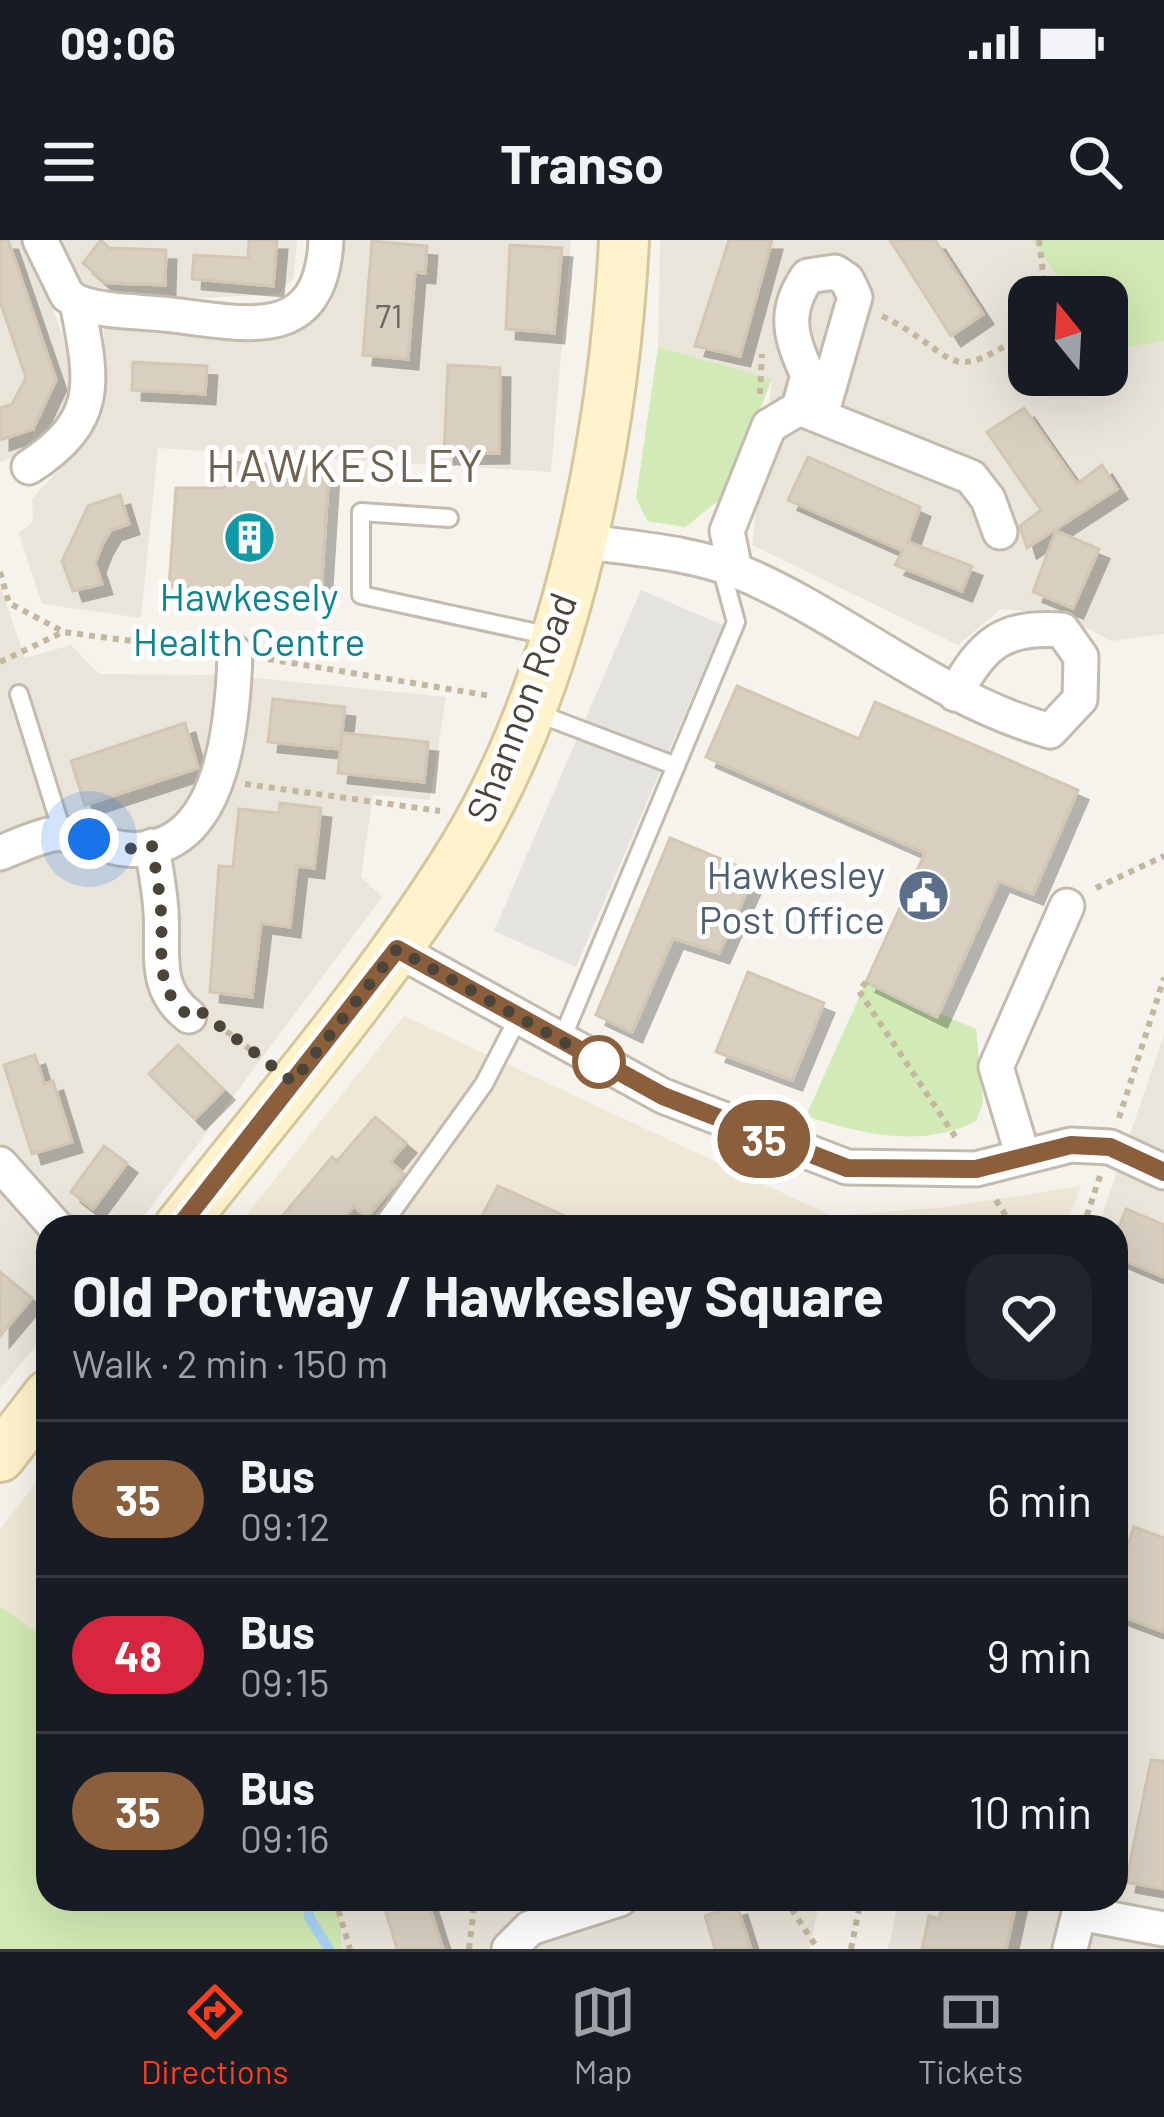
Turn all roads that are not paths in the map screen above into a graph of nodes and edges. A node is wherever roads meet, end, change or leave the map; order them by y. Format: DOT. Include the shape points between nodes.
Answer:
graph roads {
  1 [pos="40,240"];
  2 [pos="326,240"];
  3 [pos="624,240"];
  4 [pos="77,302"];
  5 [pos="810,411"];
  6 [pos="29,467"];
  7 [pos="449,518"];
  8 [pos="1000,532"];
  9 [pos="583,541"];
  10 [pos="728,569"];
  11 [pos="552,637"];
  12 [pos="236,653"];
  13 [pos="19,694"];
  14 [pos="955,694"];
  15 [pos="528,709"];
  16 [pos="676,766"];
  17 [pos="63,835"];
  18 [pos="152,846"];
  19 [pos="0,853"];
  20 [pos="1067,906"];
  21 [pos="397,949"];
  22 [pos="189,1016"];
  23 [pos="518,1018"];
  24 [pos="560,1042"];
  25 [pos="1022,1153"];
  26 [pos="0,1164"];
  27 [pos="1164,1172"];
  28 [pos="45,1215"];
  29 [pos="188,1215"];
  30 [pos="390,1215"];
  31 [pos="36,1410"];
  32 [pos="0,1457"];
  33 [pos="583,1911"];
  34 [pos="1164,1929"];
  35 [pos="508,1949"];
  36 [pos="1070,1949"];
  1 -- 4 [label="street"];
  2 -- 4 [label="street" via="320,286 290,318 257,326"];
  3 -- 9 [label="street, Shannon Road" via="619,340"];
  4 -- 6 [label="street" via="91,374 79,418 67,442"];
  5 -- 5 [label="street" via="808,376 789,337 800,287 820,271 835,272 854,297"];
  5 -- 8 [label="street" via="971,477"];
  5 -- 10 [label="street" via="769,426 727,531"];
  7 -- 11 [label="lane" via="362,512 361,596"];
  9 -- 10 [label="street"];
  9 -- 11 [label="street, Shannon Road"];
  10 -- 14 [label="street"];
  10 -- 16 [label="lane" via="736,622"];
  11 -- 15 [label="street, Shannon Road"];
  12 -- 18 [label="street" via="218,781 183,831"];
  13 -- 17 [label="lane"];
  15 -- 16 [label="lane"];
  15 -- 21 [label="street, Shannon Road" via="480,816"];
  16 -- 24 [label="lane"];
  17 -- 18 [label="street" via="126,849"];
  17 -- 19 [label="street"];
  18 -- 22 [label="street" via="159,970"];
  20 -- 25 [label="street" via="996,1067"];
  21 -- 23 [label="street"];
  21 -- 29 [label="street, Shannon Road"];
  23 -- 24 [label="street"];
  23 -- 30 [label="lane" via="484,1084"];
  24 -- 25 [label="street" via="663,1096 847,1168 976,1169"];
  25 -- 27 [label="street" via="1110,1147"];
  26 -- 28 [label="street"];
  31 -- 32 [label="street"];
  33 -- 35 [label="street" via="530,1928"];
  34 -- 36 [label="street" via="1079,1913"];
}
